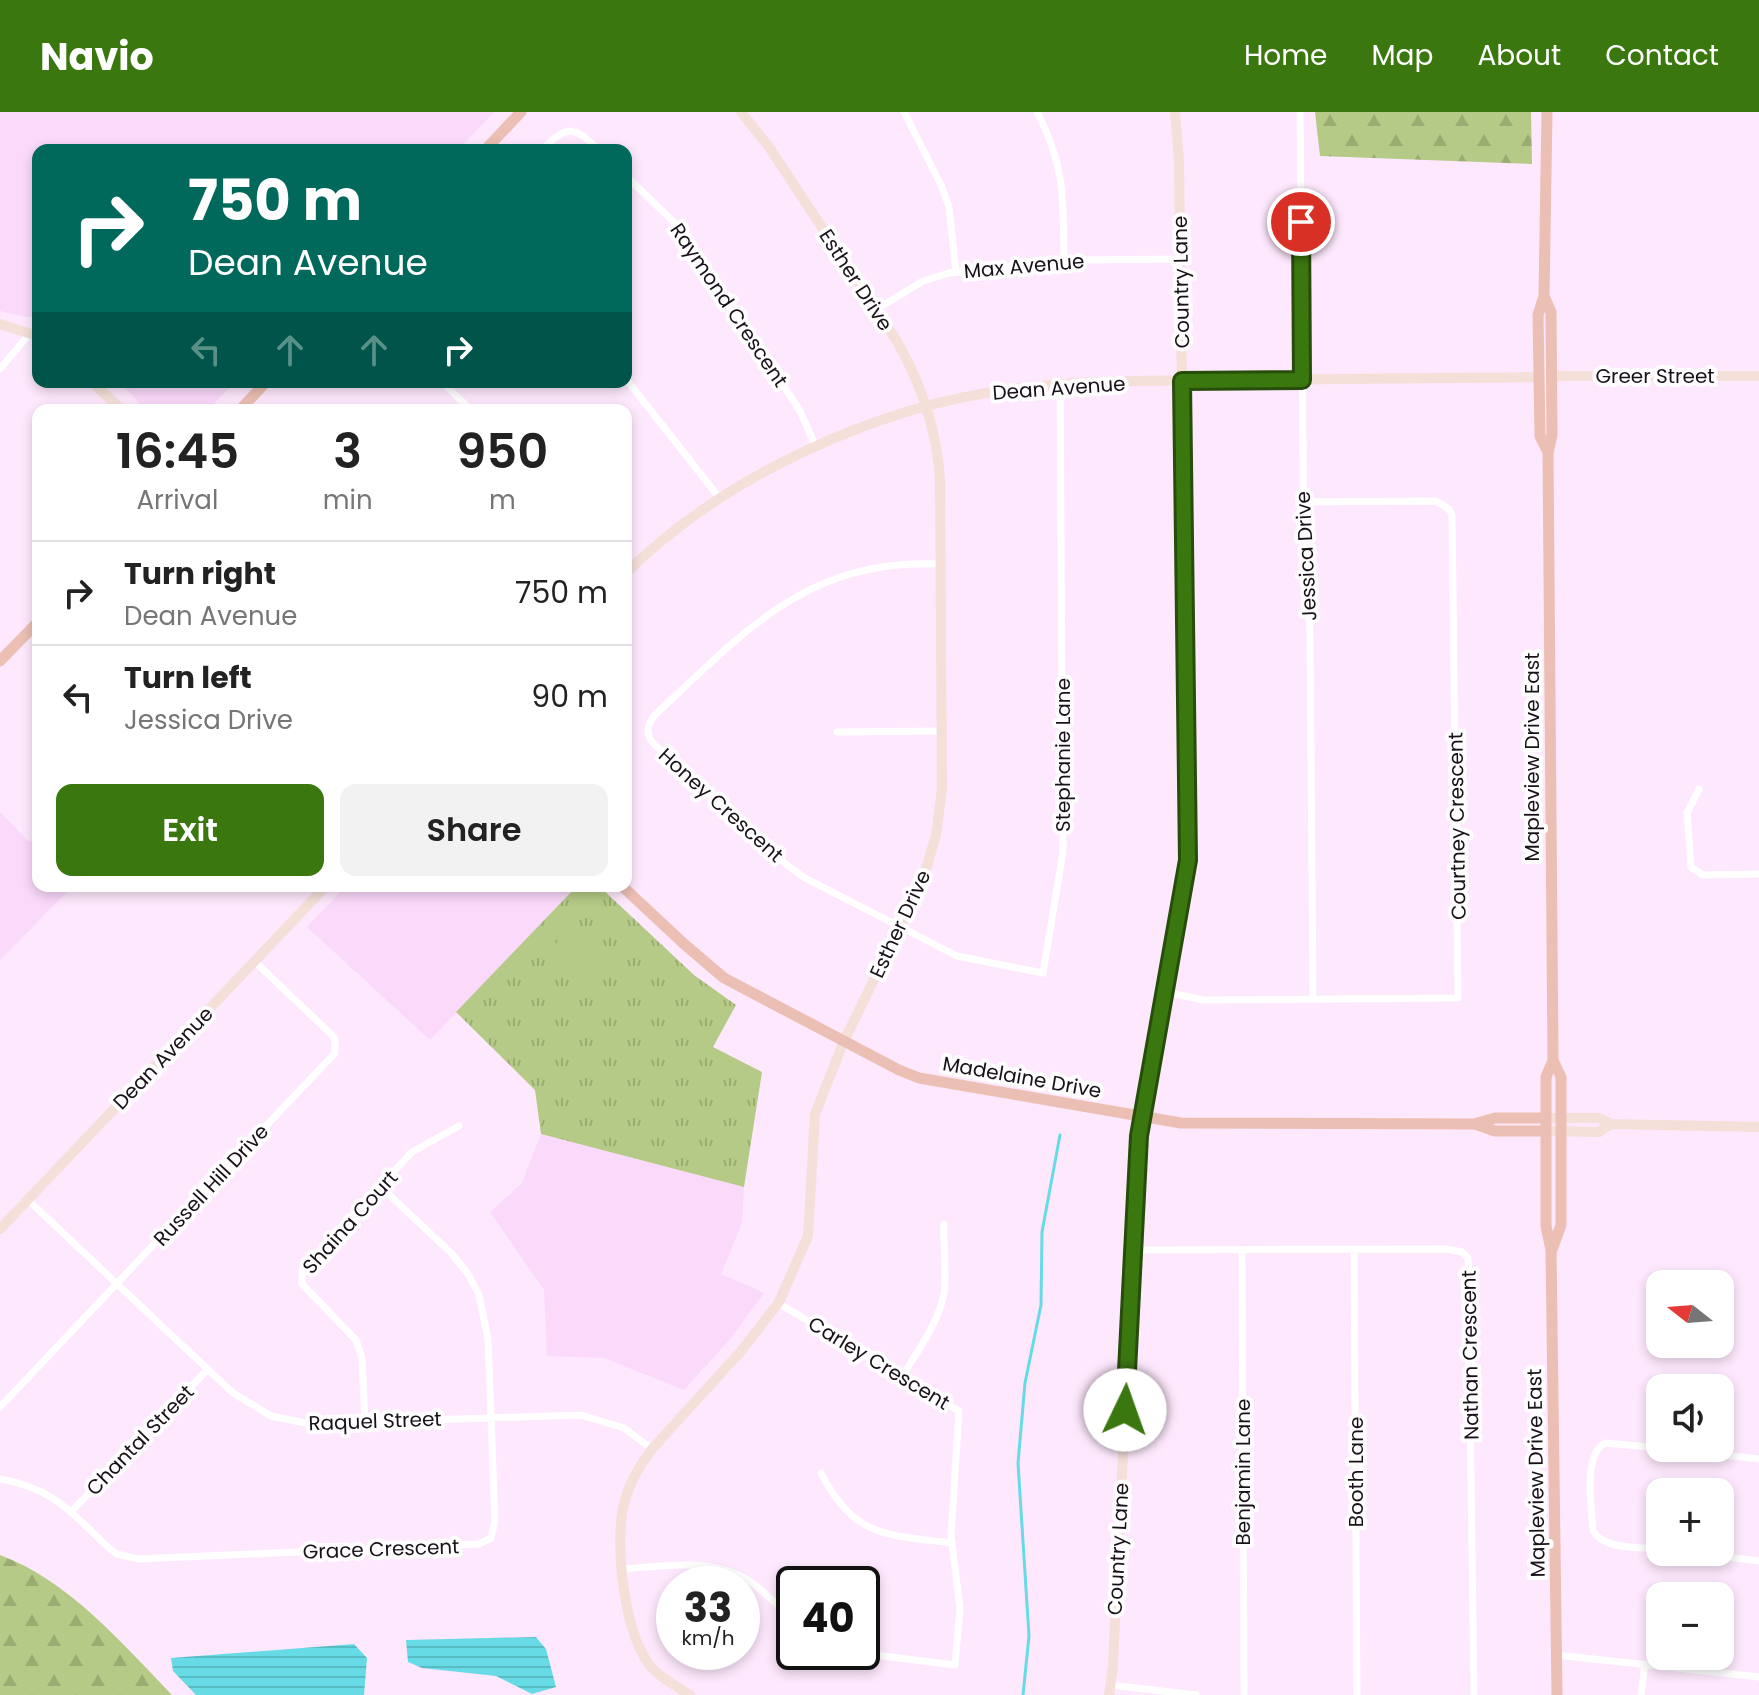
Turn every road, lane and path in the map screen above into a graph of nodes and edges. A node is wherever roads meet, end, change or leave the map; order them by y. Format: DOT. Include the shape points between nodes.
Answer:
graph roads {
  1 [pos="521,112"];
  2 [pos="741,112"];
  3 [pos="904,112"];
  4 [pos="1037,112"];
  5 [pos="1175,112"];
  6 [pos="1300,112"];
  7 [pos="1547,112"];
  8 [pos="491,144"];
  9 [pos="548,144"];
  10 [pos="592,144"];
  11 [pos="632,182"];
  12 [pos="1180,259"];
  13 [pos="1064,261"];
  14 [pos="956,272"];
  15 [pos="877,309"];
  16 [pos="0,324"];
  17 [pos="32,333"];
  18 [pos="32,337"];
  19 [pos="0,369"];
  20 [pos="1759,376"];
  21 [pos="1546,377"];
  22 [pos="1302,380"];
  23 [pos="1182,381"];
  24 [pos="1060,385"];
  25 [pos="632,387"];
  26 [pos="98,388"];
  27 [pos="260,388"];
  28 [pos="448,388"];
  29 [pos="116,404"];
  30 [pos="246,404"];
  31 [pos="465,404"];
  32 [pos="927,406"];
  33 [pos="816,447"];
  34 [pos="721,500"];
  35 [pos="1303,502"];
  36 [pos="940,564"];
  37 [pos="632,565"];
  38 [pos="32,628"];
  39 [pos="0,661"];
  40 [pos="942,731"];
  41 [pos="837,732"];
  42 [pos="1699,789"];
  43 [pos="1759,874"];
  44 [pos="320,892"];
  45 [pos="628,892"];
  46 [pos="900,927"];
  47 [pos="255,962"];
  48 [pos="1165,992"];
  49 [pos="1313,999"];
  50 [pos="844,1041"];
  51 [pos="1553,1060"];
  52 [pos="1143,1117"];
  53 [pos="1546,1118"];
  54 [pos="1561,1118"];
  55 [pos="1474,1124"];
  56 [pos="1611,1124"];
  57 [pos="459,1126"];
  58 [pos="1759,1127"];
  59 [pos="1546,1131"];
  60 [pos="1561,1131"];
  61 [pos="381,1187"];
  62 [pos="28,1200"];
  63 [pos="944,1224"];
  64 [pos="0,1229"];
  65 [pos="1133,1250"];
  66 [pos="1242,1250"];
  67 [pos="1354,1250"];
  68 [pos="1551,1250"];
  69 [pos="118,1284"];
  70 [pos="778,1303"];
  71 [pos="208,1369"];
  72 [pos="902,1377"];
  73 [pos="0,1407"];
  74 [pos="491,1417"];
  75 [pos="365,1422"];
  76 [pos="1646,1447"];
  77 [pos="652,1449"];
  78 [pos="1734,1456"];
  79 [pos="1759,1459"];
  80 [pos="821,1473"];
  81 [pos="0,1479"];
  82 [pos="72,1511"];
  83 [pos="952,1543"];
  84 [pos="1646,1547"];
  85 [pos="1734,1558"];
  86 [pos="1759,1561"];
  87 [pos="622,1569"];
  88 [pos="776,1604"];
  89 [pos="1556,1655"];
  90 [pos="880,1656"];
  91 [pos="1645,1664"];
  92 [pos="1759,1677"];
  93 [pos="1109,1690"];
  94 [pos="690,1695"];
  95 [pos="1196,1695"];
  96 [pos="1244,1695"];
  97 [pos="1357,1695"];
  98 [pos="1474,1695"];
  99 [pos="1557,1695"];
  100 [pos="1641,1695"];
  1 -- 8 [label="main road"];
  2 -- 15 [label="street, Esther Drive"];
  3 -- 14 [label="street" via="949,207"];
  4 -- 13 [label="street" via="1060,168"];
  5 -- 12 [label="street, Country Lane"];
  6 -- 22 [label="street, Jessica Drive"];
  7 -- 21 [label="main road, Mapleview Drive East" via="1544,296 1551,312"];
  9 -- 10 [label="street" via="569,130 577,130"];
  11 -- 33 [label="street, Raymond Crescent" via="679,227 800,411"];
  12 -- 13 [label="street, Max Avenue"];
  12 -- 23 [label="street, Country Lane"];
  13 -- 14 [label="street, Max Avenue"];
  14 -- 15 [label="street, Max Avenue" via="926,280"];
  15 -- 32 [label="street, Esther Drive"];
  16 -- 17 [label="street"];
  18 -- 19 [label="street"];
  20 -- 21 [label="street, Greer Street"];
  21 -- 22 [label="street, Dean Avenue"];
  21 -- 51 [label="main road, Mapleview Drive East" via="1552,435 1548,453"];
  22 -- 23 [label="street, Dean Avenue"];
  22 -- 35 [label="street, Jessica Drive"];
  23 -- 24 [label="street, Dean Avenue"];
  23 -- 48 [label="street, Country Lane" via="1188,854"];
  24 -- 32 [label="street, Dean Avenue"];
  24 -- 46 [label="street, Stephanie Lane" via="1064,849 1043,973 963,958"];
  25 -- 34 [label="street"];
  26 -- 29 [label="street"];
  27 -- 30 [label="main road"];
  28 -- 31 [label="street"];
  32 -- 33 [label="street, Dean Avenue"];
  32 -- 36 [label="street, Esther Drive" via="939,472"];
  33 -- 34 [label="street, Dean Avenue"];
  34 -- 37 [label="street, Dean Avenue"];
  35 -- 49 [label="street, Jessica Drive" via="1310,631"];
  35 -- 49 [label="street, Courtney Crescent" via="1436,501 1449,509 1453,522 1458,998"];
  36 -- 40 [label="street, Esther Drive"];
  36 -- 46 [label="street, Honey Crescent" via="865,570 793,597 746,630 652,718 647,729 653,743 792,869"];
  38 -- 39 [label="main road"];
  40 -- 41 [label="street"];
  40 -- 46 [label="street, Esther Drive" via="936,835"];
  42 -- 43 [label="street" via="1687,813 1691,867 1703,875"];
  44 -- 47 [label="street, Dean Avenue"];
  45 -- 50 [label="main road, Madelaine Drive" via="724,978"];
  46 -- 50 [label="street, Esther Drive"];
  47 -- 62 [label="street, Dean Avenue"];
  47 -- 69 [label="street, Russell Hill Drive" via="331,1034 335,1053"];
  48 -- 49 [label="street, Courtney Crescent" via="1204,1000"];
  48 -- 52 [label="street, Country Lane"];
  50 -- 52 [label="main road, Madelaine Drive" via="919,1078"];
  50 -- 70 [label="street, Esther Drive" via="815,1114 808,1236"];
  51 -- 53 [label="main road, Mapleview Drive East" via="1546,1077"];
  51 -- 54 [label="main road, Mapleview Drive East" via="1561,1077"];
  52 -- 55 [label="main road, Madelaine Drive" via="1181,1123"];
  52 -- 65 [label="street, Country Lane"];
  53 -- 54 [label="street, Madelaine Drive"];
  53 -- 55 [label="main road, Madelaine Drive" via="1495,1118"];
  53 -- 59 [label="main road, Mapleview Drive East"];
  54 -- 56 [label="street, Madelaine Drive" via="1599,1118"];
  54 -- 60 [label="main road, Mapleview Drive East"];
  55 -- 59 [label="main road, Madelaine Drive" via="1495,1131"];
  56 -- 58 [label="street, Madelaine Drive"];
  56 -- 60 [label="street, Madelaine Drive" via="1599,1132"];
  57 -- 61 [label="street, Shaina Court" via="412,1152"];
  59 -- 60 [label="street, Madelaine Drive"];
  59 -- 68 [label="main road, Mapleview Drive East"];
  60 -- 68 [label="main road, Mapleview Drive East" via="1561,1225"];
  61 -- 74 [label="street, Grace Crescent" via="451,1253 479,1295 487,1327"];
  61 -- 75 [label="street, Shaina Court" via="307,1264 301,1277 306,1289 356,1340 362,1358"];
  62 -- 64 [label="street, Dean Avenue"];
  62 -- 69 [label="street, Raquel Street"];
  63 -- 72 [label="street" via="942,1302"];
  65 -- 66 [label="street, Nathan Crescent"];
  65 -- 93 [label="street, Country Lane"];
  66 -- 67 [label="street, Nathan Crescent"];
  66 -- 96 [label="street, Benjamin Lane"];
  67 -- 97 [label="street, Booth Lane"];
  67 -- 98 [label="street, Nathan Crescent" via="1455,1250 1468,1258"];
  68 -- 89 [label="main road, Mapleview Drive East"];
  69 -- 71 [label="street, Raquel Street"];
  69 -- 73 [label="street, Russell Hill Drive"];
  70 -- 72 [label="street, Carley Crescent"];
  70 -- 77 [label="street, Esther Drive"];
  71 -- 75 [label="street, Raquel Street" via="246,1403 271,1416 310,1424"];
  71 -- 82 [label="street, Chantal Street"];
  72 -- 83 [label="street, Carley Crescent" via="959,1411"];
  74 -- 75 [label="street, Raquel Street"];
  74 -- 77 [label="street, Raquel Street" via="581,1415 624,1428"];
  74 -- 82 [label="street, Grace Crescent" via="495,1530 479,1544 138,1559 110,1549"];
  76 -- 84 [label="street" via="1605,1443 1590,1461 1597,1538"];
  77 -- 87 [label="street, Esther Drive" via="623,1506"];
  78 -- 79 [label="street"];
  80 -- 83 [label="street" via="844,1508 868,1529"];
  81 -- 82 [label="street, Grace Crescent" via="26,1483"];
  83 -- 90 [label="street, Carley Crescent" via="960,1609 955,1665"];
  85 -- 86 [label="street"];
  87 -- 88 [label="street" via="723,1569 755,1585"];
  87 -- 94 [label="street, Esther Drive" via="638,1643 653,1669"];
  89 -- 91 [label="street"];
  89 -- 99 [label="main road, Mapleview Drive East"];
  91 -- 92 [label="street"];
  91 -- 100 [label="street"];
  93 -- 95 [label="street"];
}
